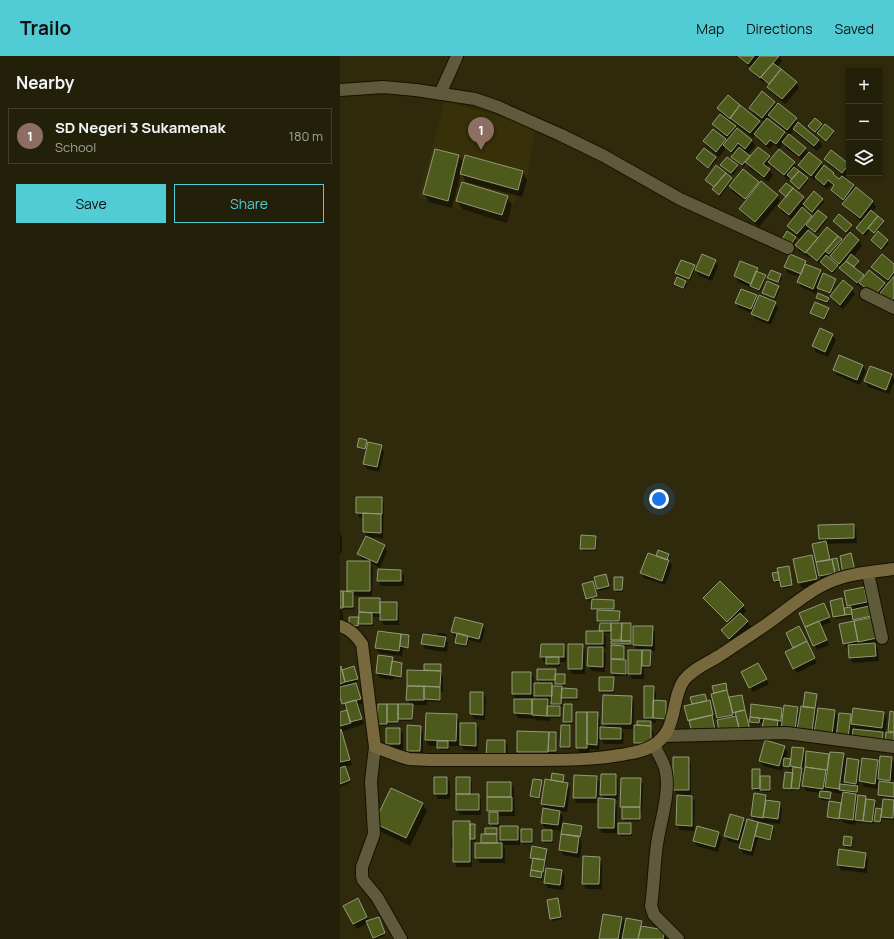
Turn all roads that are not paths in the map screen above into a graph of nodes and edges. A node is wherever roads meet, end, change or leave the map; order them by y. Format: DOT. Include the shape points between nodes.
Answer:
graph roads {
  1 [pos="457,56"];
  2 [pos="340,90"];
  3 [pos="440,94"];
  4 [pos="788,248"];
  5 [pos="866,294"];
  6 [pos="894,308"];
  7 [pos="894,569"];
  8 [pos="868,573"];
  9 [pos="340,626"];
  10 [pos="882,638"];
  11 [pos="664,736"];
  12 [pos="654,745"];
  13 [pos="375,747"];
  14 [pos="894,747"];
  15 [pos="401,939"];
  16 [pos="678,939"];
  1 -- 3 [label="street"];
  2 -- 3 [label="street" via="383,87"];
  3 -- 4 [label="street" via="475,99 498,107 604,156 680,199"];
  5 -- 6 [label="street"];
  7 -- 8 [label="street"];
  8 -- 10 [label="street"];
  8 -- 11 [label="street" via="848,575 818,587 766,625 689,675 683,681 672,719"];
  9 -- 13 [label="street" via="347,628 362,644"];
  11 -- 12 [label="street"];
  11 -- 14 [label="street" via="787,733"];
  12 -- 13 [label="street" via="640,752 565,760 409,759"];
  12 -- 16 [label="street" via="664,765 667,785 657,845 651,906 654,915"];
  13 -- 15 [label="street" via="371,781 374,834 362,867 362,876"];
}
